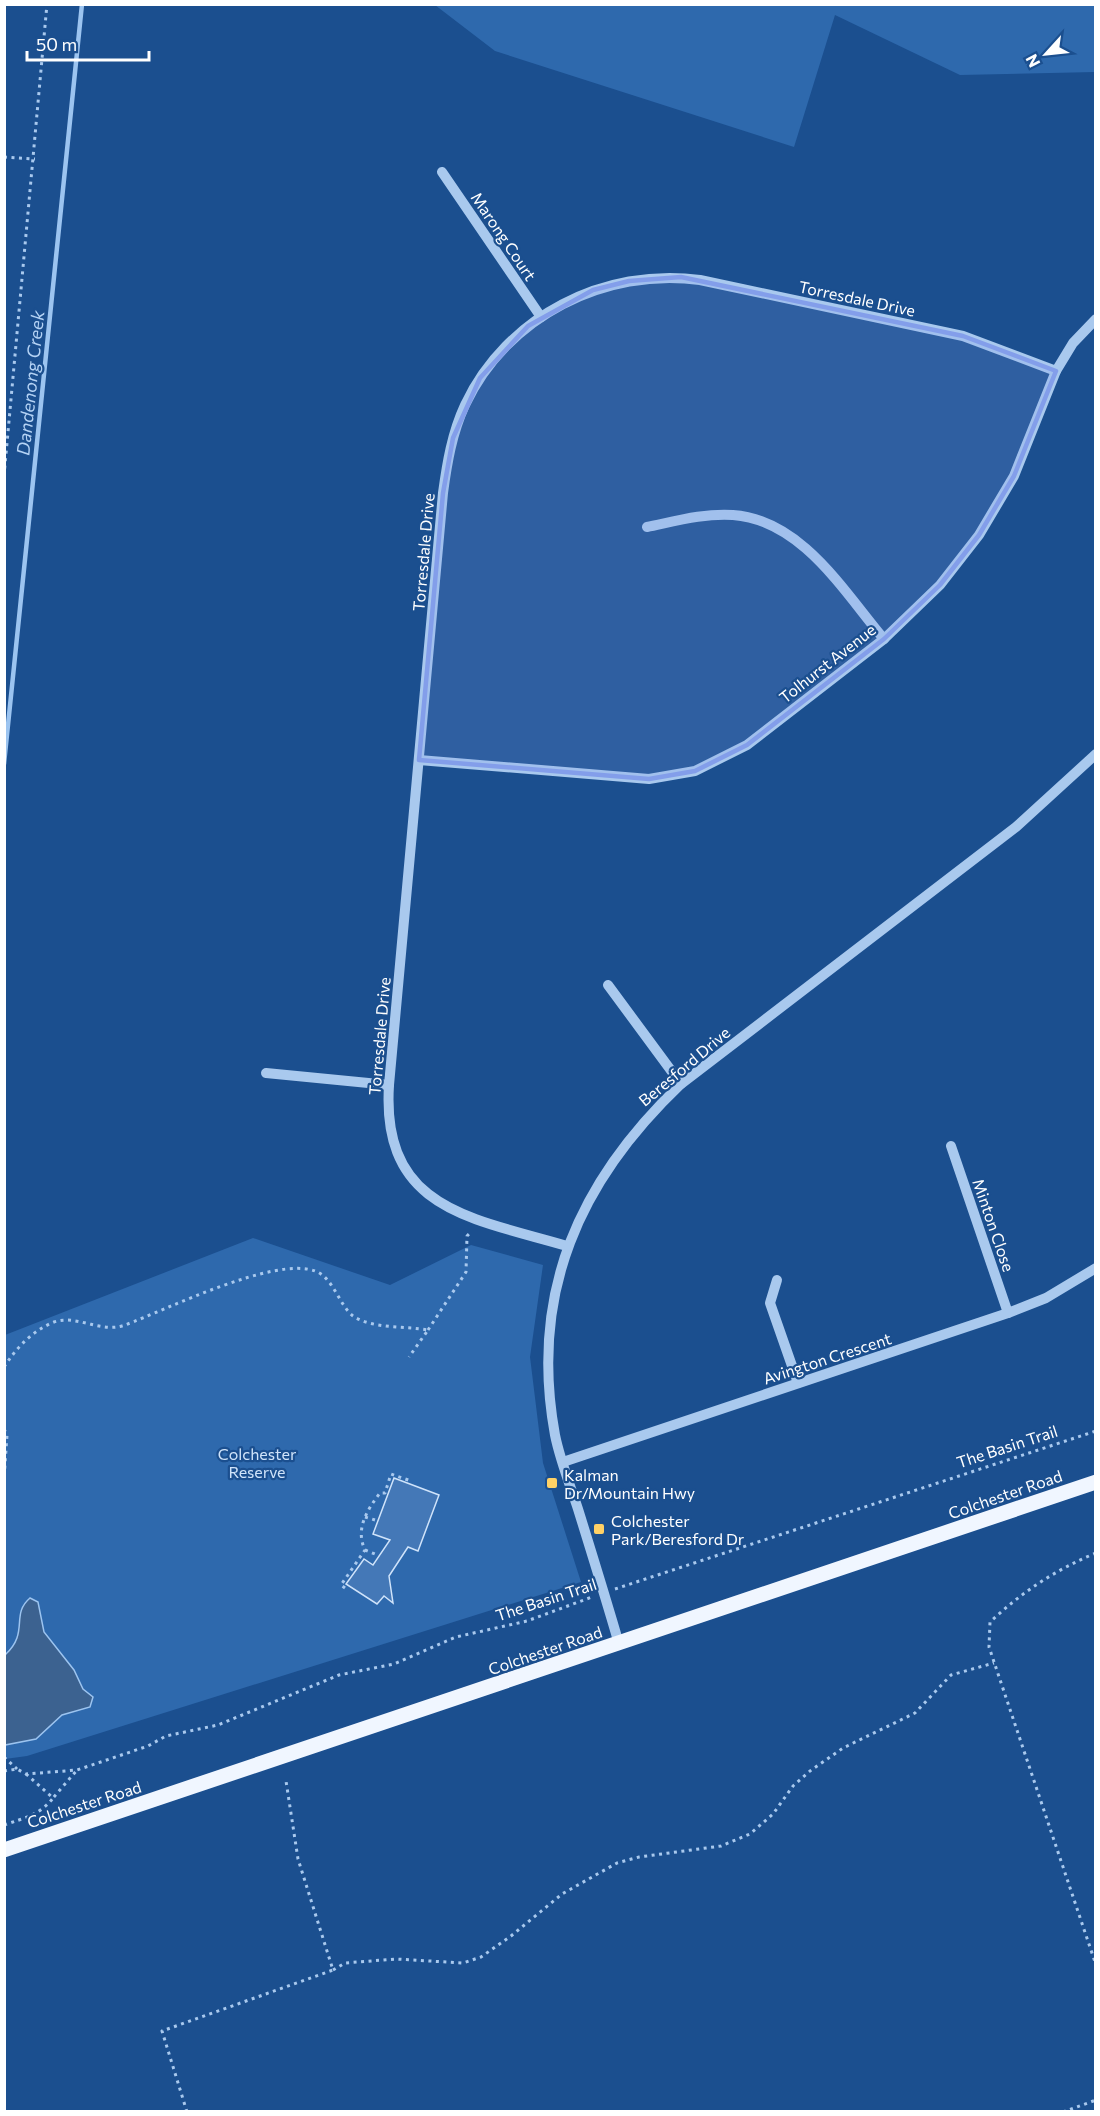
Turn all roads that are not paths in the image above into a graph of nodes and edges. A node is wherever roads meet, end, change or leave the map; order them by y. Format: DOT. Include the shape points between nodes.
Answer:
graph roads {
  1 [pos="442,172"];
  2 [pos="541,316"];
  3 [pos="1095,319"];
  4 [pos="1056,371"];
  5 [pos="648,527"];
  6 [pos="884,639"];
  7 [pos="1095,754"];
  8 [pos="419,760"];
  9 [pos="608,985"];
  10 [pos="266,1073"];
  11 [pos="681,1084"];
  12 [pos="389,1085"];
  13 [pos="951,1146"];
  14 [pos="567,1246"];
  15 [pos="1095,1268"];
  16 [pos="777,1280"];
  17 [pos="1008,1314"];
  18 [pos="798,1383"];
  19 [pos="563,1462"];
  20 [pos="1095,1482"];
  21 [pos="619,1644"];
  22 [pos="4,1850"];
  1 -- 2 [label="street, Marong Court"];
  2 -- 4 [label="street, Torresdale Drive" via="593,290 629,281 681,277 963,336"];
  2 -- 8 [label="street, Torresdale Drive" via="516,336 480,378 453,438 443,494"];
  3 -- 4 [label="street, Tolhurst Avenue" via="1073,343"];
  4 -- 6 [label="street, Tolhurst Avenue" via="1014,476 979,535 940,585"];
  5 -- 6 [label="street" via="709,515 762,521 791,535 817,560"];
  6 -- 8 [label="street, Tolhurst Avenue" via="747,745 695,771 650,779"];
  7 -- 11 [label="street, Beresford Drive" via="1016,828"];
  8 -- 12 [label="street, Torresdale Drive"];
  9 -- 11 [label="street"];
  10 -- 12 [label="street"];
  11 -- 14 [label="street, Beresford Drive" via="644,1119 609,1164"];
  12 -- 14 [label="street, Torresdale Drive" via="389,1120 395,1150 430,1197 481,1221"];
  13 -- 17 [label="street, Minton Close"];
  14 -- 19 [label="street, Beresford Drive" via="559,1274 549,1381 555,1436"];
  15 -- 17 [label="street, Avington Crescent" via="1046,1298"];
  16 -- 18 [label="street" via="770,1303"];
  17 -- 18 [label="street, Avington Crescent"];
  18 -- 19 [label="street, Avington Crescent"];
  19 -- 21 [label="street, Beresford Drive"];
  20 -- 21 [label="main road, Colchester Road"];
  21 -- 22 [label="main road, Colchester Road"];
}
